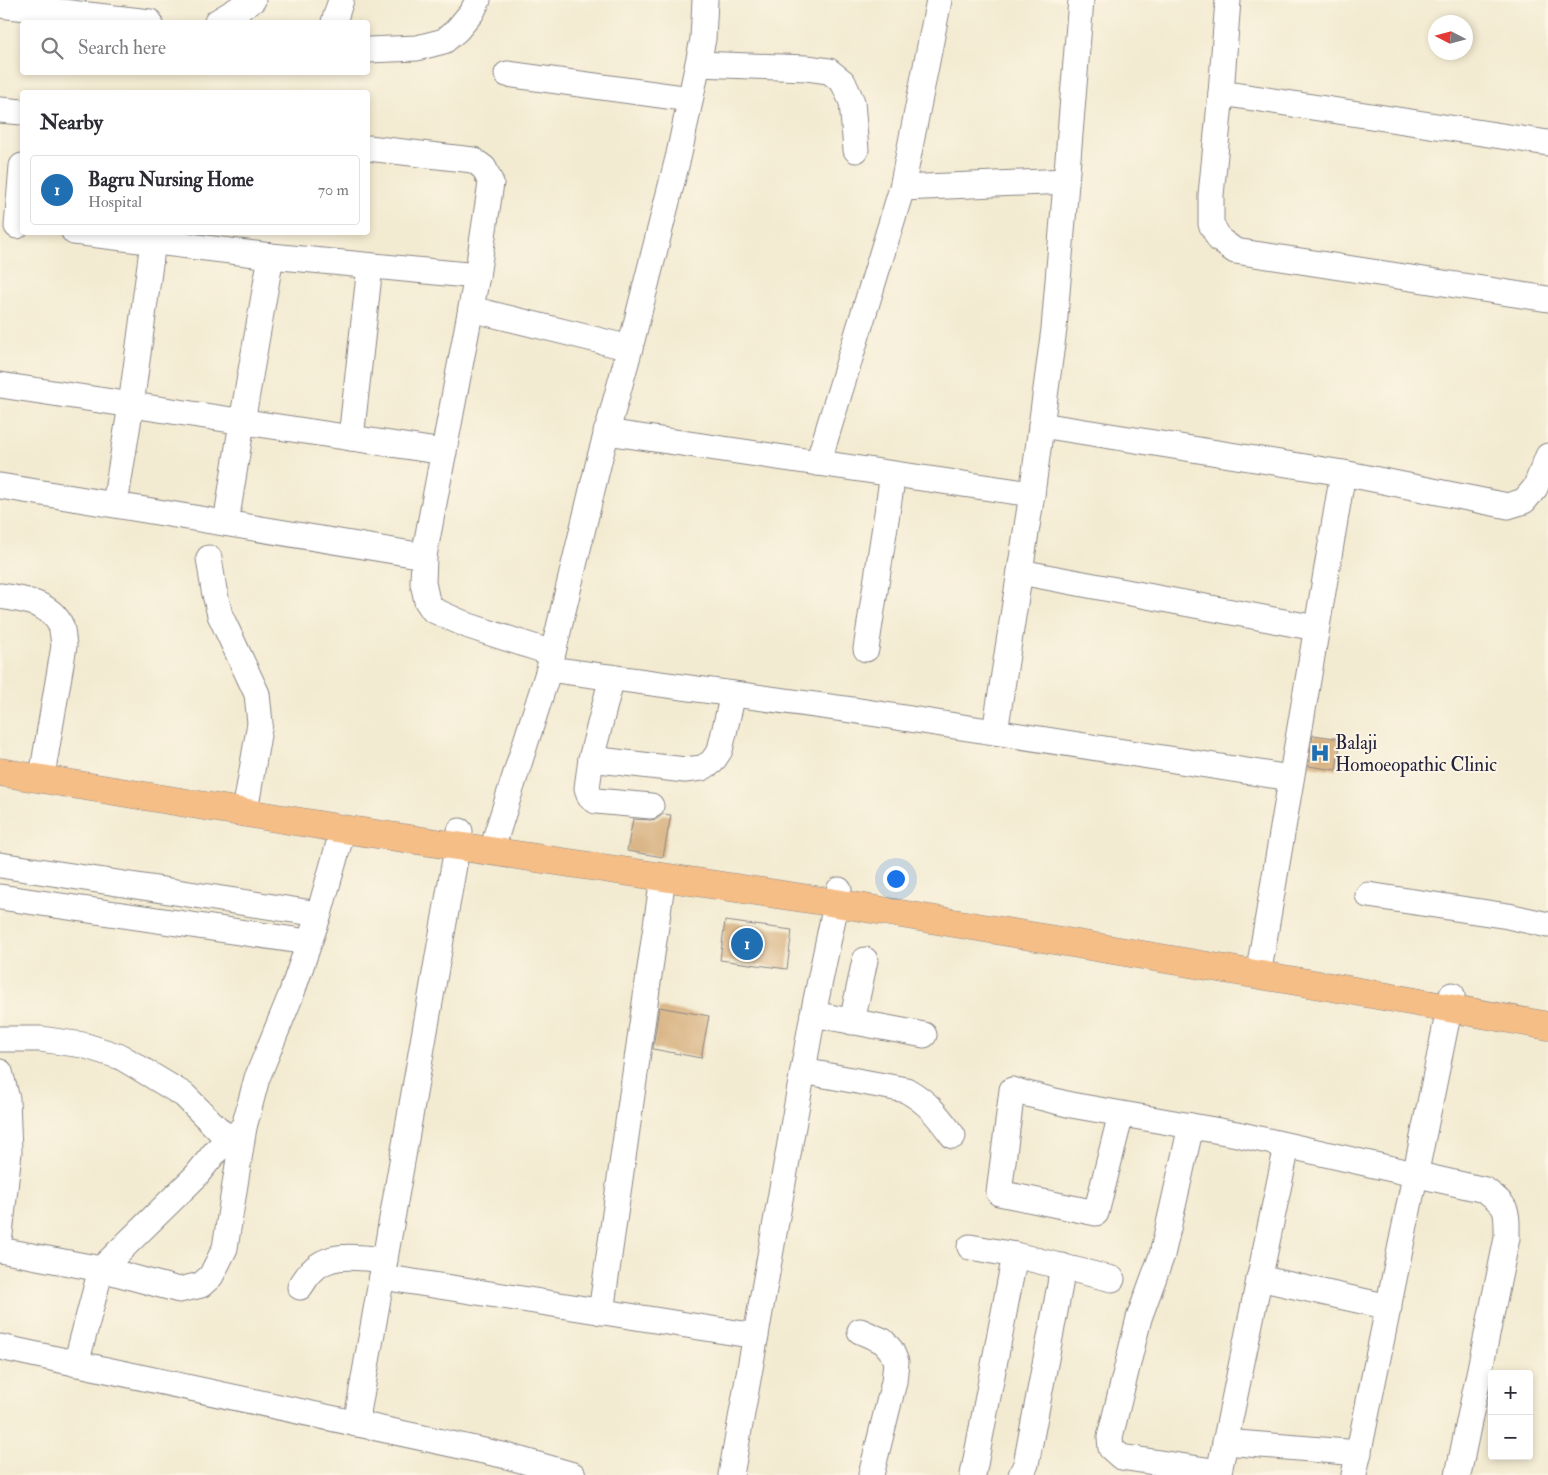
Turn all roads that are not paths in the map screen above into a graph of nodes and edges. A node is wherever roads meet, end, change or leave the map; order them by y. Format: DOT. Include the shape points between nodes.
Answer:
graph roads {
  1 [pos="253,0"];
  2 [pos="340,0"];
  3 [pos="478,0"];
  4 [pos="705,0"];
  5 [pos="939,0"];
  6 [pos="1081,0"];
  7 [pos="1228,0"];
  8 [pos="0,5"];
  9 [pos="132,20"];
  10 [pos="221,20"];
  11 [pos="335,20"];
  12 [pos="370,50"];
  13 [pos="698,64"];
  14 [pos="507,74"];
  15 [pos="1221,93"];
  16 [pos="690,99"];
  17 [pos="0,110"];
  18 [pos="20,112"];
  19 [pos="1548,143"];
  20 [pos="370,148"];
  21 [pos="856,150"];
  22 [pos="20,179"];
  23 [pos="1066,181"];
  24 [pos="902,188"];
  25 [pos="13,225"];
  26 [pos="98,235"];
  27 [pos="153,242"];
  28 [pos="232,242"];
  29 [pos="271,256"];
  30 [pos="370,266"];
  31 [pos="477,276"];
  32 [pos="1548,299"];
  33 [pos="471,309"];
  34 [pos="630,348"];
  35 [pos="0,385"];
  36 [pos="131,405"];
  37 [pos="242,422"];
  38 [pos="1041,425"];
  39 [pos="606,432"];
  40 [pos="351,438"];
  41 [pos="444,452"];
  42 [pos="1548,456"];
  43 [pos="818,463"];
  44 [pos="1343,473"];
  45 [pos="892,474"];
  46 [pos="0,486"];
  47 [pos="1032,494"];
  48 [pos="115,504"];
  49 [pos="226,523"];
  50 [pos="424,556"];
  51 [pos="209,558"];
  52 [pos="1020,572"];
  53 [pos="0,596"];
  54 [pos="1316,628"];
  55 [pos="866,648"];
  56 [pos="550,661"];
  57 [pos="612,678"];
  58 [pos="733,694"];
  59 [pos="995,732"];
  60 [pos="0,758"];
  61 [pos="591,759"];
  62 [pos="44,764"];
  63 [pos="0,772"];
  64 [pos="1291,778"];
  65 [pos="247,800"];
  66 [pos="651,806"];
  67 [pos="343,829"];
  68 [pos="496,836"];
  69 [pos="459,838"];
  70 [pos="0,865"];
  71 [pos="61,874"];
  72 [pos="663,878"];
  73 [pos="145,887"];
  74 [pos="1368,895"];
  75 [pos="0,897"];
  76 [pos="838,897"];
  77 [pos="239,902"];
  78 [pos="58,905"];
  79 [pos="319,914"];
  80 [pos="140,917"];
  81 [pos="1548,925"];
  82 [pos="235,931"];
  83 [pos="308,942"];
  84 [pos="865,960"];
  85 [pos="1260,964"];
  86 [pos="1451,1001"];
  87 [pos="1548,1010"];
  88 [pos="813,1014"];
  89 [pos="852,1022"];
  90 [pos="1548,1026"];
  91 [pos="924,1035"];
  92 [pos="0,1039"];
  93 [pos="803,1071"];
  94 [pos="0,1072"];
  95 [pos="1121,1114"];
  96 [pos="1191,1126"];
  97 [pos="237,1133"];
  98 [pos="952,1136"];
  99 [pos="1287,1146"];
  100 [pos="1416,1176"];
  101 [pos="0,1234"];
  102 [pos="970,1246"];
  103 [pos="0,1250"];
  104 [pos="1015,1254"];
  105 [pos="1062,1266"];
  106 [pos="101,1269"];
  107 [pos="383,1269"];
  108 [pos="1260,1278"];
  109 [pos="1112,1279"];
  110 [pos="300,1287"];
  111 [pos="1389,1307"];
  112 [pos="601,1312"];
  113 [pos="860,1331"];
  114 [pos="756,1336"];
  115 [pos="0,1347"];
  116 [pos="76,1364"];
  117 [pos="356,1424"];
  118 [pos="1225,1442"];
  119 [pos="1357,1464"];
  120 [pos="1219,1473"];
  121 [pos="573,1475"];
  122 [pos="730,1475"];
  123 [pos="871,1475"];
  124 [pos="972,1475"];
  125 [pos="1021,1475"];
  126 [pos="1458,1475"];
  1 -- 10 [label="street"];
  2 -- 11 [label="street"];
  3 -- 12 [label="street" via="472,12 444,41 417,48"];
  4 -- 13 [label="street"];
  5 -- 24 [label="street"];
  6 -- 23 [label="street"];
  7 -- 15 [label="street"];
  8 -- 9 [label="street"];
  13 -- 16 [label="street"];
  13 -- 21 [label="street" via="829,71 843,82 852,102"];
  14 -- 16 [label="street"];
  15 -- 19 [label="street"];
  15 -- 32 [label="street" via="1211,224 1220,240 1235,251"];
  16 -- 34 [label="street"];
  17 -- 18 [label="street"];
  20 -- 31 [label="street" via="473,160 484,168 491,183"];
  22 -- 25 [label="street"];
  23 -- 24 [label="street"];
  23 -- 38 [label="street" via="1054,329"];
  24 -- 43 [label="street"];
  26 -- 27 [label="street"];
  27 -- 28 [label="street"];
  27 -- 36 [label="street"];
  28 -- 29 [label="street"];
  29 -- 30 [label="street"];
  29 -- 37 [label="street"];
  30 -- 31 [label="street"];
  30 -- 40 [label="street"];
  31 -- 33 [label="street"];
  33 -- 34 [label="street"];
  33 -- 41 [label="street"];
  34 -- 39 [label="street"];
  35 -- 36 [label="street"];
  36 -- 37 [label="street"];
  36 -- 48 [label="street"];
  37 -- 40 [label="street"];
  37 -- 49 [label="street"];
  38 -- 44 [label="street"];
  38 -- 47 [label="street"];
  39 -- 43 [label="street"];
  39 -- 56 [label="street"];
  40 -- 41 [label="street"];
  41 -- 50 [label="street"];
  42 -- 44 [label="street" via="1535,488 1524,501 1508,506"];
  43 -- 45 [label="street"];
  44 -- 54 [label="street"];
  45 -- 47 [label="street"];
  45 -- 55 [label="street"];
  46 -- 48 [label="street"];
  47 -- 52 [label="street"];
  48 -- 49 [label="street"];
  49 -- 50 [label="street"];
  50 -- 56 [label="street" via="427,601 434,610"];
  51 -- 65 [label="street" via="220,615 257,694 260,723"];
  52 -- 54 [label="street"];
  52 -- 59 [label="street"];
  53 -- 62 [label="street" via="36,603 54,615 62,627 64,646"];
  54 -- 64 [label="street"];
  56 -- 57 [label="street"];
  56 -- 68 [label="street"];
  57 -- 58 [label="street"];
  57 -- 61 [label="street"];
  58 -- 59 [label="street"];
  58 -- 61 [label="street" via="720,750 712,762 702,768 685,770"];
  59 -- 64 [label="street"];
  60 -- 62 [label="main road"];
  61 -- 66 [label="street" via="587,788 590,797 596,801"];
  62 -- 65 [label="main road"];
  63 -- 67 [label="main road"];
  64 -- 85 [label="street"];
  65 -- 69 [label="main road"];
  67 -- 69 [label="main road"];
  67 -- 79 [label="street"];
  68 -- 69 [label="main road"];
  68 -- 76 [label="main road"];
  69 -- 72 [label="main road"];
  69 -- 107 [label="street"];
  70 -- 71 [label="street"];
  71 -- 73 [label="street"];
  71 -- 78 [label="street"];
  72 -- 76 [label="main road"];
  72 -- 112 [label="street"];
  73 -- 77 [label="street"];
  73 -- 80 [label="street"];
  74 -- 81 [label="street"];
  75 -- 78 [label="street"];
  76 -- 85 [label="main road"];
  76 -- 86 [label="main road"];
  76 -- 88 [label="street"];
  77 -- 79 [label="street"];
  77 -- 82 [label="street"];
  78 -- 80 [label="street"];
  79 -- 83 [label="street"];
  80 -- 82 [label="street"];
  82 -- 83 [label="street"];
  83 -- 97 [label="street" via="291,995"];
  84 -- 89 [label="street"];
  85 -- 86 [label="main road"];
  86 -- 87 [label="main road"];
  86 -- 90 [label="main road"];
  86 -- 100 [label="street"];
  88 -- 89 [label="street"];
  88 -- 93 [label="street"];
  89 -- 91 [label="street"];
  92 -- 97 [label="street" via="40,1039 83,1045 121,1057 184,1094"];
  93 -- 98 [label="street" via="906,1090 932,1108"];
  93 -- 114 [label="street"];
  94 -- 101 [label="street" via="7,1099 9,1152"];
  95 -- 95 [label="street" via="1096,1213 999,1193 1012,1090"];
  95 -- 96 [label="street"];
  96 -- 99 [label="street"];
  96 -- 120 [label="street" via="1162,1255 1139,1318 1110,1437 1111,1448 1121,1457"];
  97 -- 106 [label="street"];
  97 -- 106 [label="street" via="225,1248 211,1276 201,1285 179,1290"];
  99 -- 100 [label="street"];
  99 -- 108 [label="street"];
  100 -- 111 [label="street"];
  100 -- 126 [label="street" via="1485,1190 1499,1200 1507,1213 1507,1238"];
  102 -- 104 [label="street"];
  103 -- 106 [label="street"];
  104 -- 105 [label="street"];
  104 -- 124 [label="street"];
  105 -- 109 [label="street"];
  105 -- 125 [label="street" via="1026,1464"];
  106 -- 116 [label="street"];
  107 -- 110 [label="street" via="339,1257 322,1262"];
  107 -- 112 [label="street"];
  107 -- 117 [label="street"];
  108 -- 111 [label="street"];
  108 -- 118 [label="street"];
  111 -- 119 [label="street"];
  112 -- 114 [label="street"];
  113 -- 123 [label="street" via="883,1342 896,1362"];
  114 -- 122 [label="street"];
  115 -- 116 [label="street"];
  116 -- 117 [label="street"];
  117 -- 121 [label="street" via="507,1456"];
  118 -- 119 [label="street"];
  118 -- 120 [label="street"];
}
